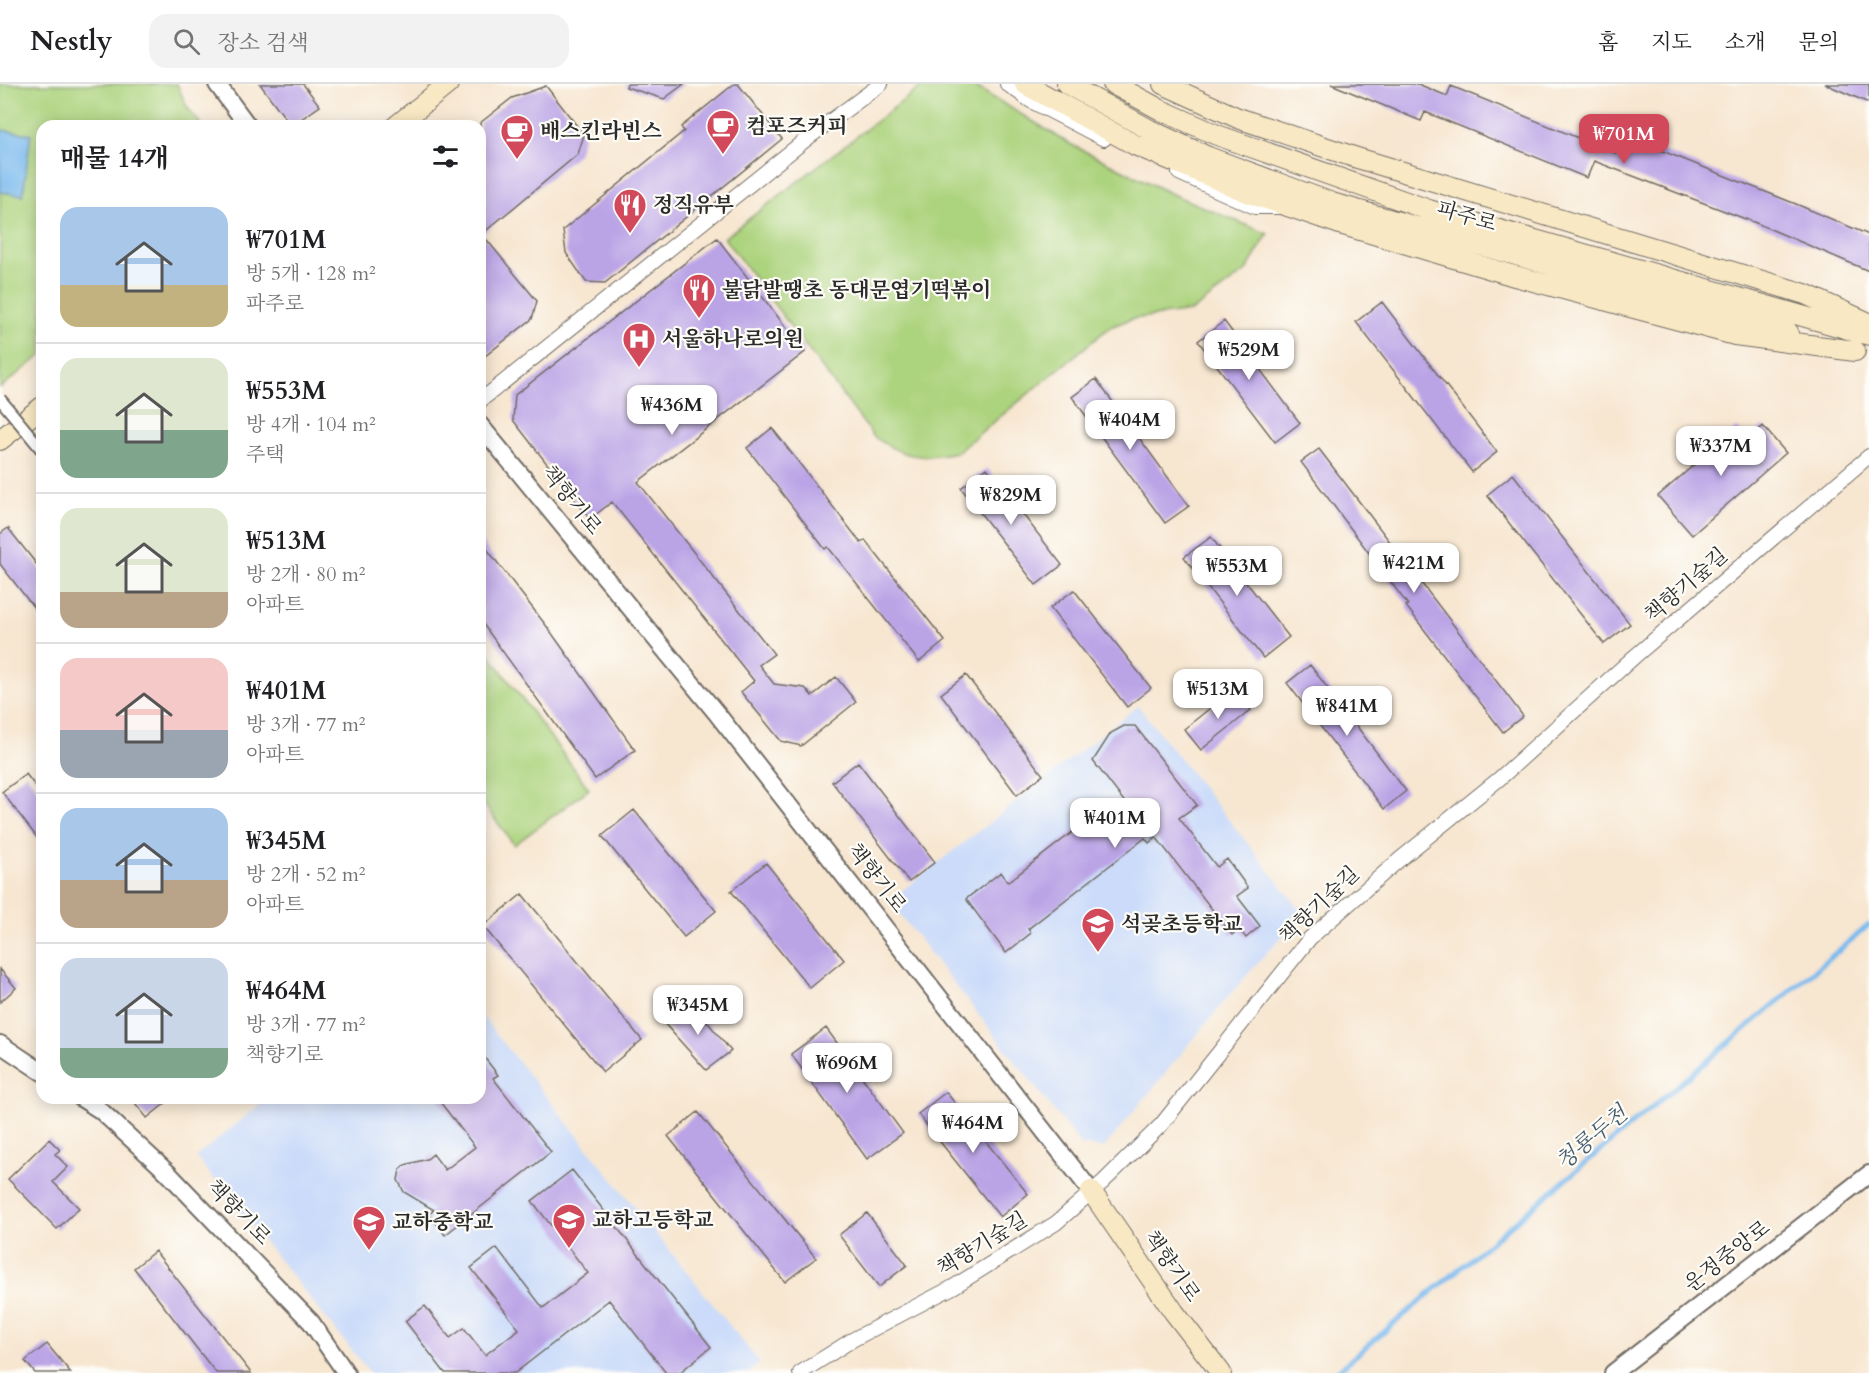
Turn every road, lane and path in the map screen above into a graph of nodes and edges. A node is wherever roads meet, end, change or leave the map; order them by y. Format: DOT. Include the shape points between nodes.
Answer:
graph roads {
  1 [pos="217,84"];
  2 [pos="448,84"];
  3 [pos="881,84"];
  4 [pos="1007,84"];
  5 [pos="1025,84"];
  6 [pos="1066,84"];
  7 [pos="1113,84"];
  8 [pos="1163,84"];
  9 [pos="244,120"];
  10 [pos="403,120"];
  11 [pos="1288,207"];
  12 [pos="1869,323"];
  13 [pos="1869,335"];
  14 [pos="1862,353"];
  15 [pos="486,396"];
  16 [pos="0,399"];
  17 [pos="36,412"];
  18 [pos="486,433"];
  19 [pos="0,440"];
  20 [pos="36,443"];
  21 [pos="1869,456"];
  22 [pos="0,1044"];
  23 [pos="36,1068"];
  24 [pos="90,1104"];
  25 [pos="1869,1174"];
  26 [pos="1091,1191"];
  27 [pos="346,1373"];
  28 [pos="800,1373"];
  29 [pos="1221,1373"];
  30 [pos="1613,1373"];
  1 -- 9 [label="street"];
  2 -- 10 [label="main road"];
  3 -- 15 [label="street" via="809,137"];
  4 -- 11 [label="street" via="1068,120 1200,183 1255,207"];
  5 -- 11 [label="main road" via="1135,145"];
  6 -- 14 [label="main road, 파주로" via="1208,157 1332,203"];
  7 -- 13 [label="main road, 파주로" via="1217,135 1429,210"];
  8 -- 12 [label="main road" via="1238,118 1354,158 1804,294"];
  11 -- 14 [label="main road" via="1511,275 1735,335"];
  16 -- 20 [label="street, bridge"];
  17 -- 19 [label="main road"];
  18 -- 26 [label="street, 책향기로" via="732,733"];
  21 -- 26 [label="street, 책향기숲길" via="1634,657 1499,779 1310,938 1161,1125"];
  22 -- 23 [label="street"];
  24 -- 27 [label="street, 책향기로" via="167,1172 311,1322"];
  25 -- 30 [label="street, 운정중앙로"];
  26 -- 28 [label="street, 책향기숲길" via="1056,1223 972,1276 852,1340"];
  26 -- 29 [label="main road, 책향기로"];
}
